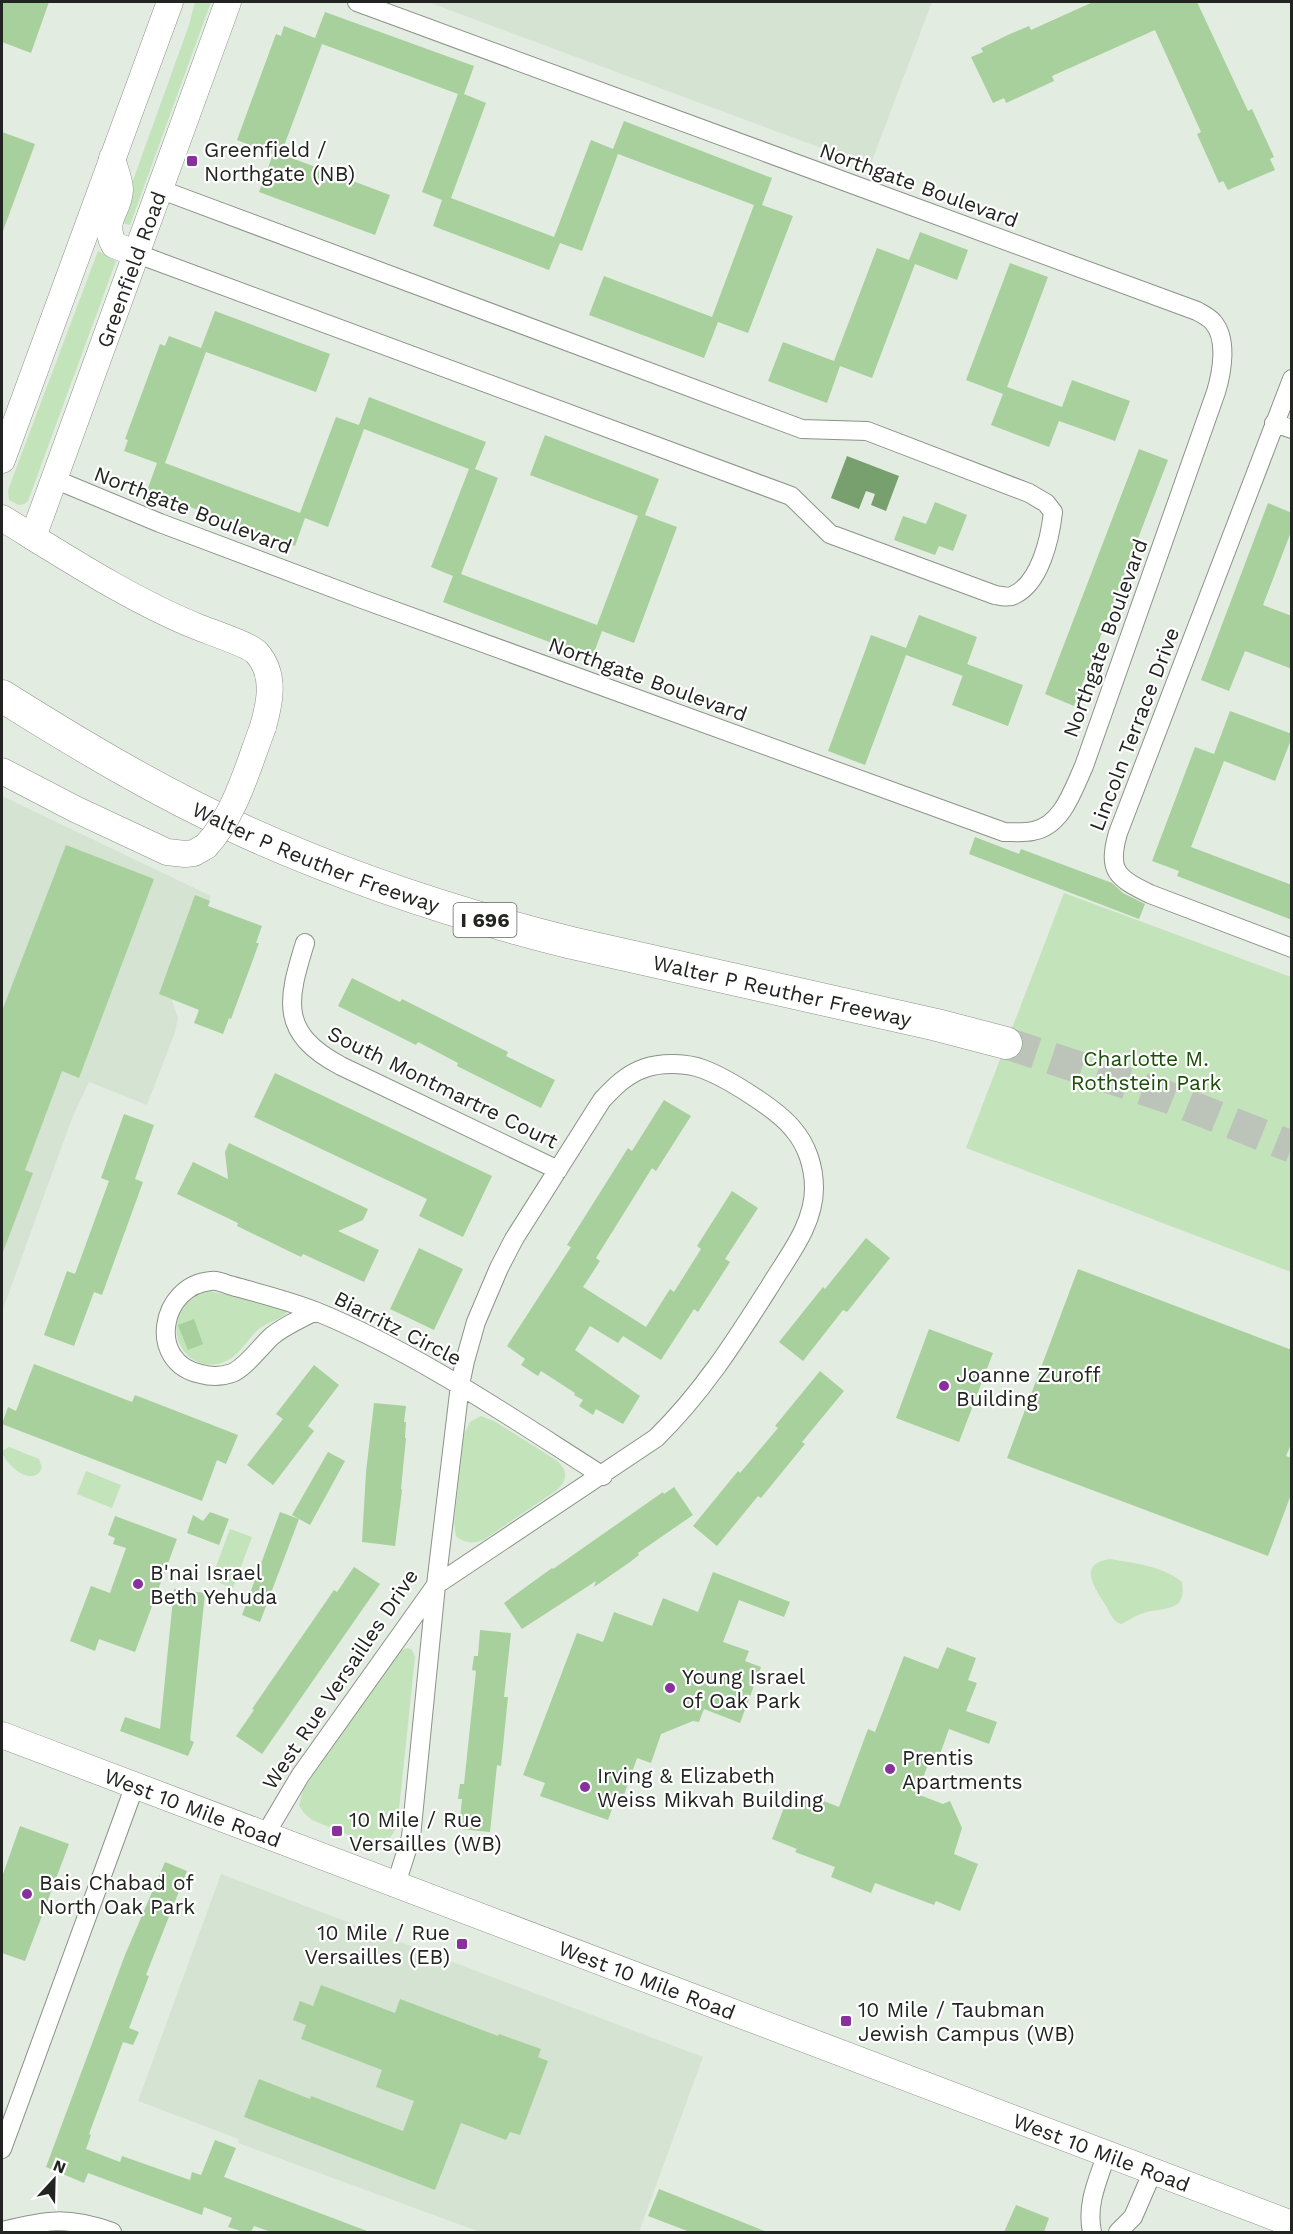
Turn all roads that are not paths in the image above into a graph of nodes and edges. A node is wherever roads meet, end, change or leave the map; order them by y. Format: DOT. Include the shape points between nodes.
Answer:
graph roads {
  1 [pos="170,2"];
  2 [pos="228,2"];
  3 [pos="357,2"];
  4 [pos="112,158"];
  5 [pos="159,189"];
  6 [pos="135,253"];
  7 [pos="1292,379"];
  8 [pos="1274,423"];
  9 [pos="1292,429"];
  10 [pos="2,460"];
  11 [pos="54,479"];
  12 [pos="2,518"];
  13 [pos="33,537"];
  14 [pos="2,696"];
  15 [pos="2,771"];
  16 [pos="305,942"];
  17 [pos="1292,948"];
  18 [pos="1006,1043"];
  19 [pos="558,1170"];
  20 [pos="315,1311"];
  21 [pos="460,1385"];
  22 [pos="603,1476"];
  23 [pos="436,1585"];
  24 [pos="2,1735"];
  25 [pos="135,1785"];
  26 [pos="266,1834"];
  27 [pos="396,1884"];
  28 [pos="2,2149"];
  29 [pos="1107,2153"];
  30 [pos="1153,2171"];
  31 [pos="1292,2224"];
  32 [pos="2,2230"];
  33 [pos="112,2232"];
  34 [pos="1092,2232"];
  35 [pos="1118,2232"];
  1 -- 4 [label="main road"];
  2 -- 5 [label="main road, Greenfield Road"];
  3 -- 11 [label="street, Northgate Boulevard" via="1186,306 1214,322 1222,344 1222,371 1216,392 1084,766 1066,804 1049,826 1004,832 362,599"];
  4 -- 6 [label="main road" via="120,190 109,225 110,236 114,244"];
  4 -- 10 [label="main road"];
  5 -- 6 [label="main road, Greenfield Road"];
  5 -- 6 [label="street" via="802,429 867,431 1029,493 1046,502 1053,513 1050,536 1032,583 1012,597 995,595 830,534 791,496"];
  6 -- 11 [label="main road, Greenfield Road"];
  7 -- 8 [label="street, Lincoln Terrace Drive"];
  8 -- 9 [label="street"];
  8 -- 17 [label="street, Lincoln Terrace Drive" via="1112,854 1114,868 1128,883"];
  11 -- 13 [label="main road, Greenfield Road"];
  12 -- 13 [label="main road"];
  13 -- 15 [label="main road, bridge" via="186,622 256,651 269,678 271,702 232,810 206,846 194,853 167,852"];
  14 -- 18 [label="highway, Walter P Reuther Freeway / I 696" via="197,809 303,857 407,896 560,940"];
  16 -- 19 [label="street, South Montmartre Court" via="291,1000 295,1023 309,1045 341,1066"];
  19 -- 21 [label="street, West Rue Versailles Drive" via="499,1268 476,1322"];
  19 -- 22 [label="street, West Rue Versailles Drive" via="609,1092 630,1074 647,1067 686,1065 703,1069 777,1113 804,1144 812,1168 814,1190 805,1229 723,1360 682,1413 656,1438"];
  20 -- 20 [label="street, Biarritz Circle" via="212,1280 190,1288 175,1300 168,1317 167,1347 176,1362 193,1373 213,1377 234,1372 274,1334"];
  20 -- 21 [label="street, Biarritz Circle"];
  21 -- 22 [label="street, Biarritz Circle"];
  21 -- 23 [label="street, West Rue Versailles Drive"];
  22 -- 23 [label="street, West Rue Versailles Drive"];
  23 -- 26 [label="street, West Rue Versailles Drive" via="300,1776"];
  23 -- 27 [label="street" via="411,1837"];
  24 -- 25 [label="main road, West 10 Mile Road"];
  25 -- 26 [label="main road, West 10 Mile Road"];
  25 -- 28 [label="street"];
  26 -- 27 [label="main road, West 10 Mile Road"];
  27 -- 29 [label="main road, West 10 Mile Road"];
  29 -- 30 [label="main road, West 10 Mile Road"];
  29 -- 34 [label="street" via="1091,2200"];
  30 -- 31 [label="main road, West 10 Mile Road"];
  30 -- 35 [label="street" via="1133,2217"];
  32 -- 33 [label="street" via="38,2221 63,2220"];
}
